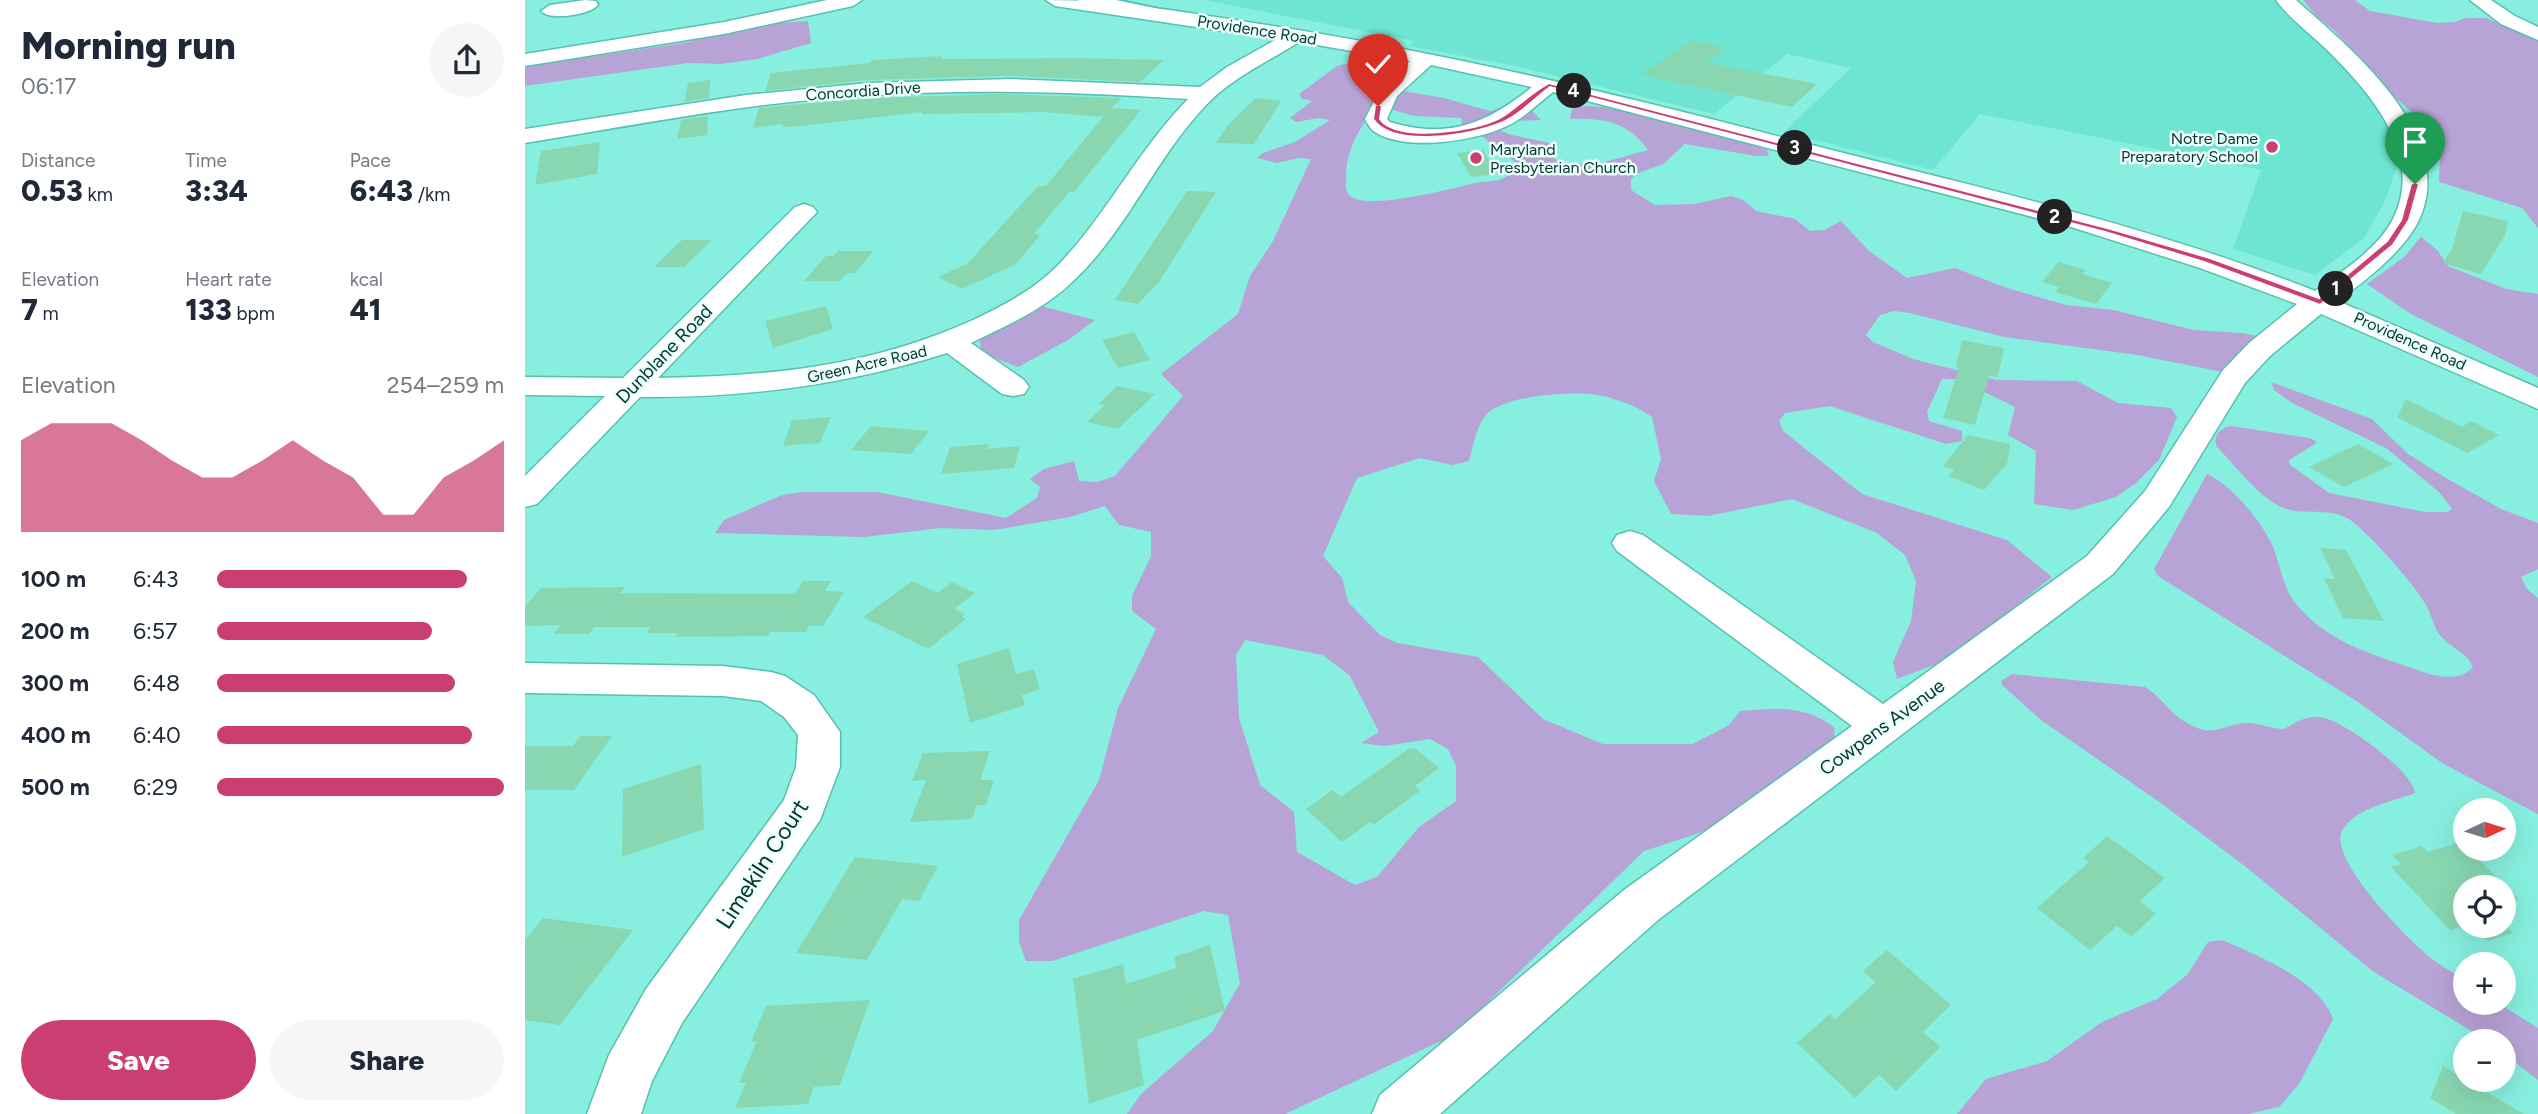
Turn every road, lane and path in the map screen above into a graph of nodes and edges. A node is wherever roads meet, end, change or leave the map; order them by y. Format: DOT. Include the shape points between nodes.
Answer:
graph roads {
  1 [pos="853,0"];
  2 [pos="1055,0"];
  3 [pos="1087,0"];
  4 [pos="2285,0"];
  5 [pos="2479,0"];
  6 [pos="542,4"];
  7 [pos="589,5"];
  8 [pos="1166,16"];
  9 [pos="2538,34"];
  10 [pos="1295,36"];
  11 [pos="580,39"];
  12 [pos="531,53"];
  13 [pos="1427,59"];
  14 [pos="1549,85"];
  15 [pos="1204,94"];
  16 [pos="525,136"];
  17 [pos="804,212"];
  18 [pos="2320,302"];
  19 [pos="951,342"];
  20 [pos="525,386"];
  21 [pos="631,387"];
  22 [pos="1013,387"];
  23 [pos="2538,400"];
  24 [pos="525,496"];
  25 [pos="1630,543"];
  26 [pos="525,678"];
  27 [pos="1883,726"];
  28 [pos="614,1114"];
  29 [pos="1399,1114"];
  1 -- 12 [label="street" via="724,28"];
  2 -- 8 [label="street, Providence Road"];
  3 -- 8 [label="highway"];
  4 -- 18 [label="street, Cowpens Avenue" via="2391,108 2410,145 2416,172 2410,208 2400,229 2376,256"];
  5 -- 9 [label="street"];
  6 -- 7 [label="street"];
  8 -- 10 [label="street, Providence Road"];
  10 -- 13 [label="street, Providence Road"];
  10 -- 15 [label="street, Green Acre Road"];
  11 -- 12 [label="street"];
  13 -- 14 [label="street, Providence Road"];
  13 -- 14 [label="street" via="1405,75 1378,106 1376,119 1382,127 1414,135 1480,128 1501,121"];
  14 -- 18 [label="street, Providence Road" via="2108,230"];
  15 -- 16 [label="street, Concordia Drive" via="1047,84 881,89 728,103"];
  15 -- 19 [label="street, Green Acre Road" via="1068,271 1010,313"];
  17 -- 21 [label="street, Dunblane Road"];
  18 -- 23 [label="street, Providence Road"];
  18 -- 27 [label="street, Cowpens Avenue" via="2267,343 2230,381 2147,514 2100,565"];
  19 -- 21 [label="street, Green Acre Road" via="880,364 805,379 717,387"];
  19 -- 22 [label="street"];
  20 -- 21 [label="street, Green Acre Road"];
  21 -- 24 [label="street, Dunblane Road"];
  25 -- 27 [label="street"];
  26 -- 28 [label="street, Limekiln Court" via="723,681 771,687 799,706 819,732 818,767 804,807 664,1006 628,1073"];
  27 -- 29 [label="street, Cowpens Avenue" via="1641,905"];
}
